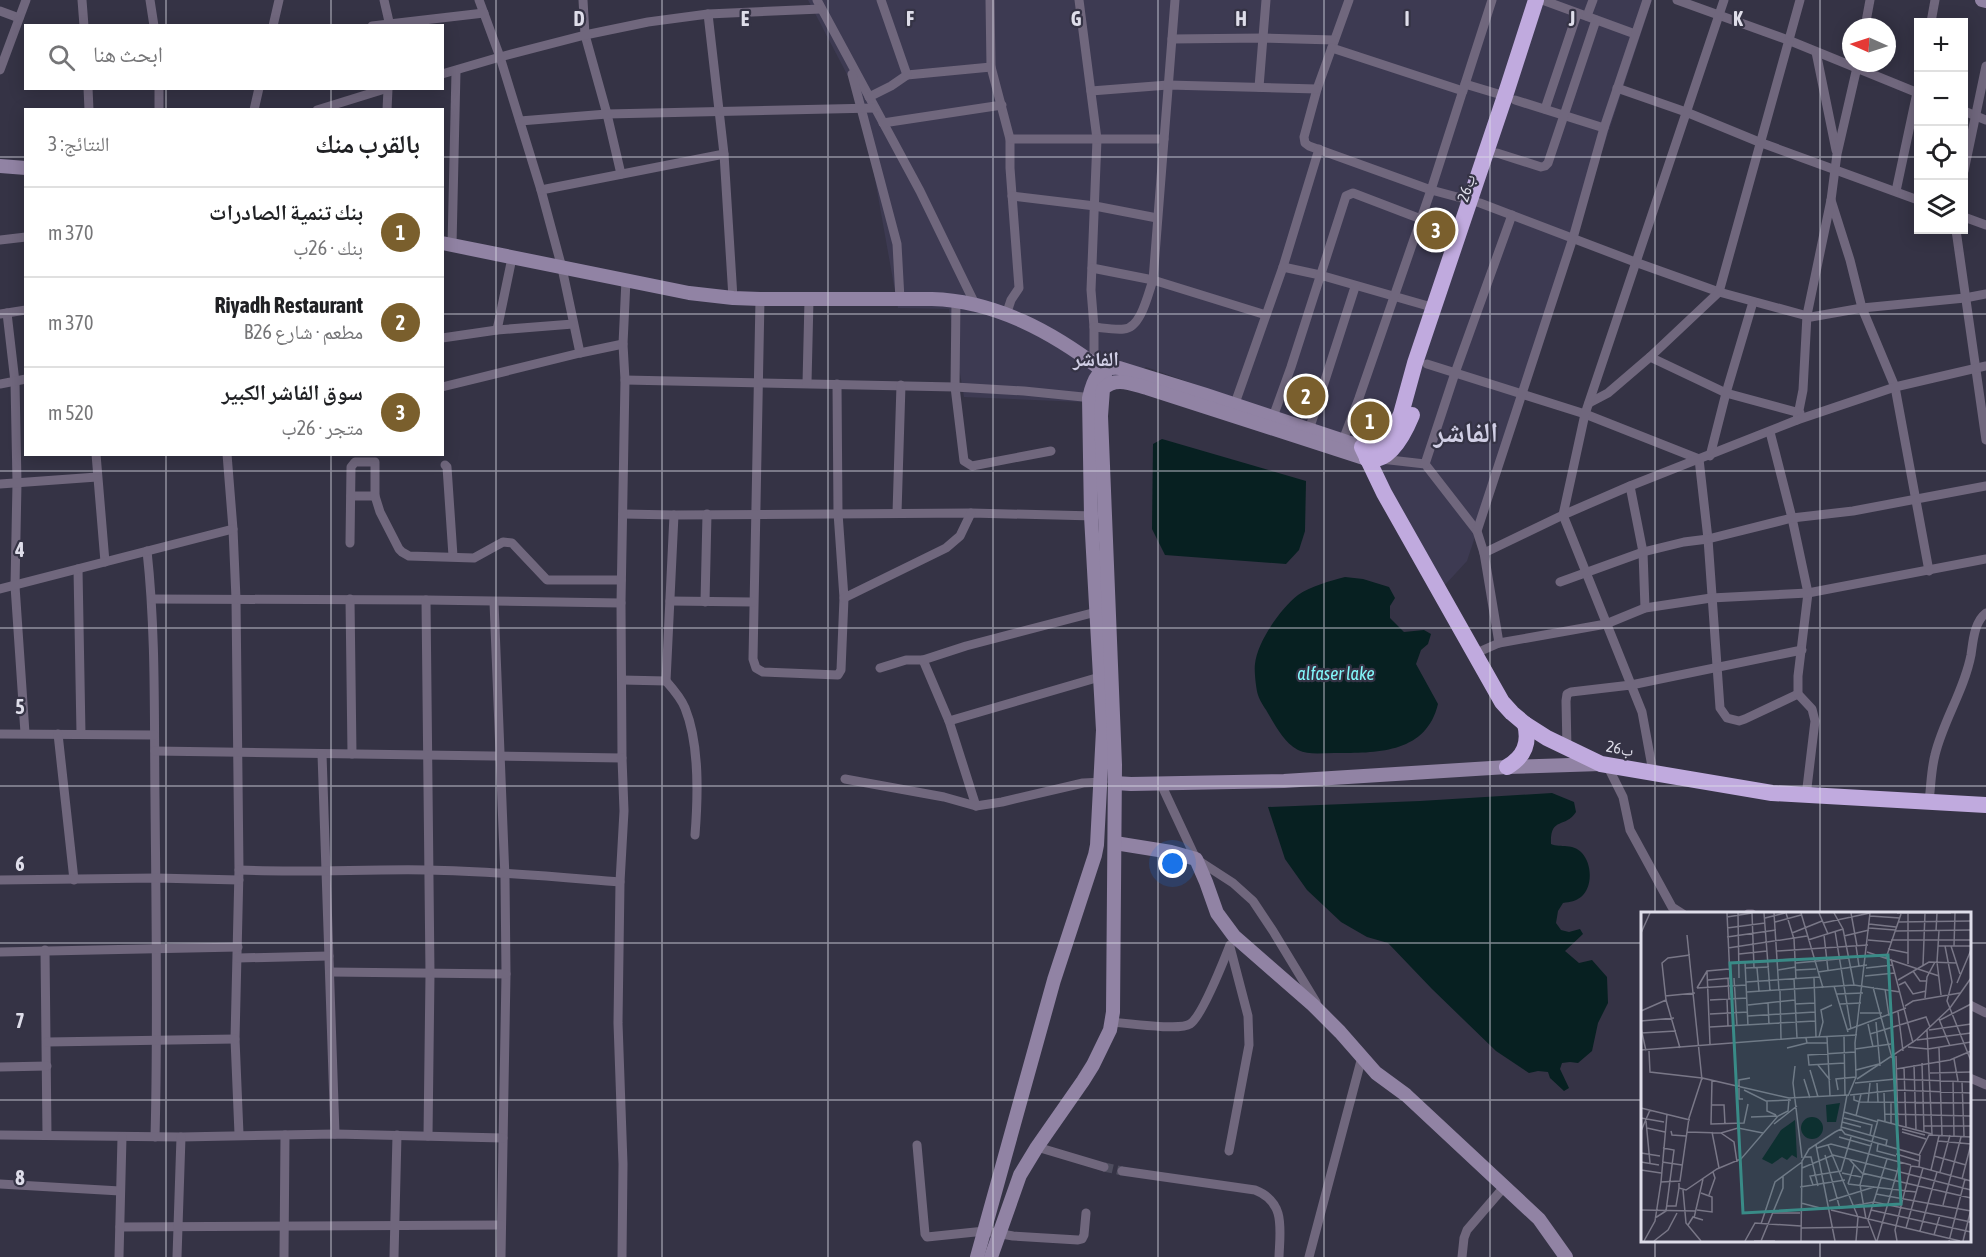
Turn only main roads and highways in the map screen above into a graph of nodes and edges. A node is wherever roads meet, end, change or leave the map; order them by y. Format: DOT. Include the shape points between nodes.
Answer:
graph roads {
  1 [pos="1542,0"];
  2 [pos="1510,98"];
  3 [pos="1475,201"];
  4 [pos="1375,452"];
  5 [pos="1526,724"];
  6 [pos="1507,767"];
  7 [pos="1986,805"];
  1 -- 2 [label="highway, 26ب"];
  2 -- 3 [label="highway, 26ب"];
  2 -- 3 [label="highway, 26ب" via="1497,153"];
  3 -- 4 [label="highway, 26ب" via="1395,427"];
  3 -- 4 [label="highway, 26ب" via="1414,410 1404,435"];
  4 -- 5 [label="highway, 26ب" via="1384,493 1506,708"];
  5 -- 6 [label="highway" via="1525,749"];
  5 -- 7 [label="highway, 26ب" via="1567,749 1604,765 1772,793"];
}
